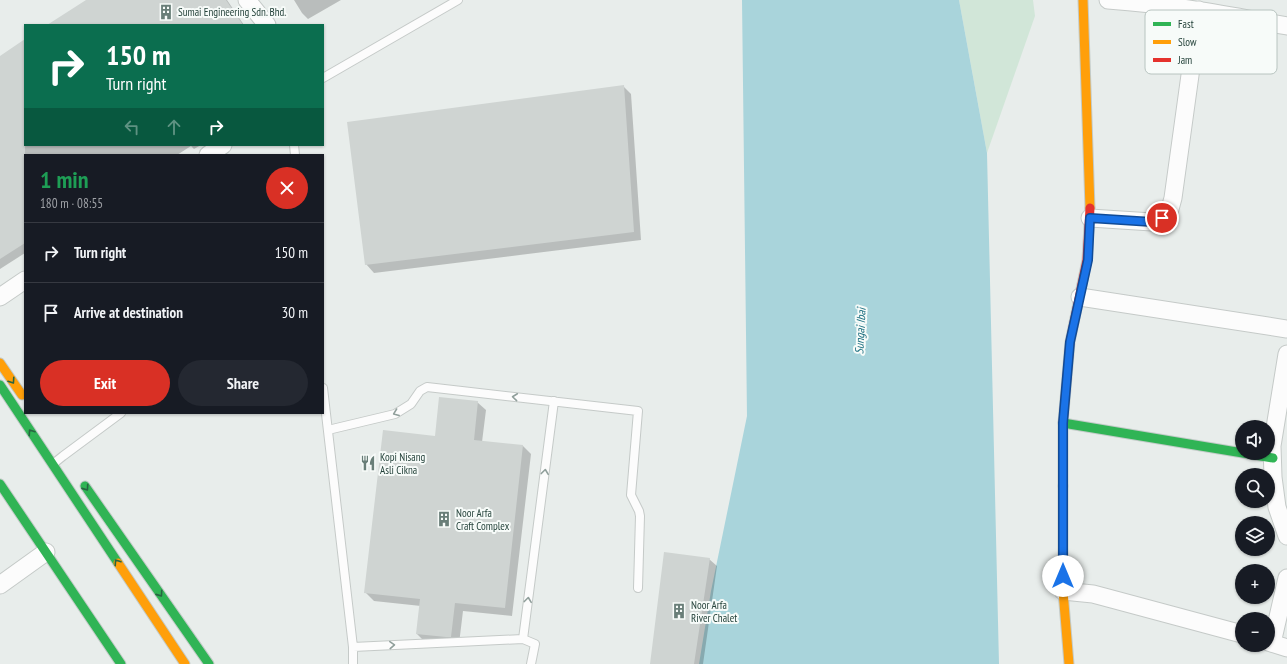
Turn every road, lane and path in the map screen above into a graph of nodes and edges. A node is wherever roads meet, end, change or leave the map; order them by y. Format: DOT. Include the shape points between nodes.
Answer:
graph roads {
  1 [pos="246,0"];
  2 [pos="458,0"];
  3 [pos="1083,0"];
  4 [pos="1108,0"];
  5 [pos="1199,10"];
  6 [pos="266,24"];
  7 [pos="1277,24"];
  8 [pos="1287,26"];
  9 [pos="1190,74"];
  10 [pos="324,77"];
  11 [pos="222,146"];
  12 [pos="210,154"];
  13 [pos="1090,218"];
  14 [pos="24,281"];
  15 [pos="0,297"];
  16 [pos="1080,297"];
  17 [pos="1287,329"];
  18 [pos="1287,354"];
  19 [pos="0,363"];
  20 [pos="0,385"];
  21 [pos="324,396"];
  22 [pos="24,399"];
  23 [pos="554,401"];
  24 [pos="120,414"];
  25 [pos="1063,423"];
  26 [pos="1275,428"];
  27 [pos="328,430"];
  28 [pos="1235,452"];
  29 [pos="1273,460"];
  30 [pos="53,465"];
  31 [pos="1280,478"];
  32 [pos="82,482"];
  33 [pos="0,484"];
  34 [pos="1287,536"];
  35 [pos="46,552"];
  36 [pos="1287,578"];
  37 [pos="0,584"];
  38 [pos="638,588"];
  39 [pos="1064,591"];
  40 [pos="1235,632"];
  41 [pos="523,639"];
  42 [pos="1276,644"];
  43 [pos="353,647"];
  44 [pos="121,664"];
  45 [pos="185,664"];
  46 [pos="209,664"];
  47 [pos="353,664"];
  48 [pos="531,664"];
  49 [pos="1070,664"];
  1 -- 6 [label="street"];
  2 -- 10 [label="lane"];
  3 -- 13 [label="street"];
  4 -- 5 [label="street"];
  7 -- 8 [label="street"];
  9 -- 13 [label="street" via="1170,209 1162,218 1152,222"];
  11 -- 12 [label="street"];
  13 -- 16 [label="street" via="1088,260"];
  14 -- 15 [label="street"];
  16 -- 17 [label="street"];
  16 -- 25 [label="street" via="1070,342"];
  18 -- 26 [label="street"];
  19 -- 22 [label="street, one-way"];
  30 -- 20 [label="street, one-way"];
  21 -- 27 [label="lane"];
  23 -- 27 [label="lane, one-way" via="427,387 420,391 410,404 395,414"];
  23 -- 38 [label="lane" via="638,411 630,495 640,516"];
  41 -- 23 [label="lane, one-way"];
  24 -- 30 [label="lane"];
  25 -- 28 [label="street"];
  25 -- 39 [label="street"];
  27 -- 43 [label="lane"];
  29 -- 31 [label="street"];
  45 -- 30 [label="street, one-way"];
  31 -- 34 [label="street" via="1277,507"];
  32 -- 46 [label="street, one-way"];
  33 -- 35 [label="street"];
  35 -- 37 [label="street"];
  35 -- 44 [label="street"];
  36 -- 42 [label="street"];
  39 -- 40 [label="street" via="1093,594"];
  39 -- 49 [label="street"];
  43 -- 41 [label="lane, one-way"];
  41 -- 48 [label="lane" via="534,644"];
  43 -- 47 [label="lane"];
}
